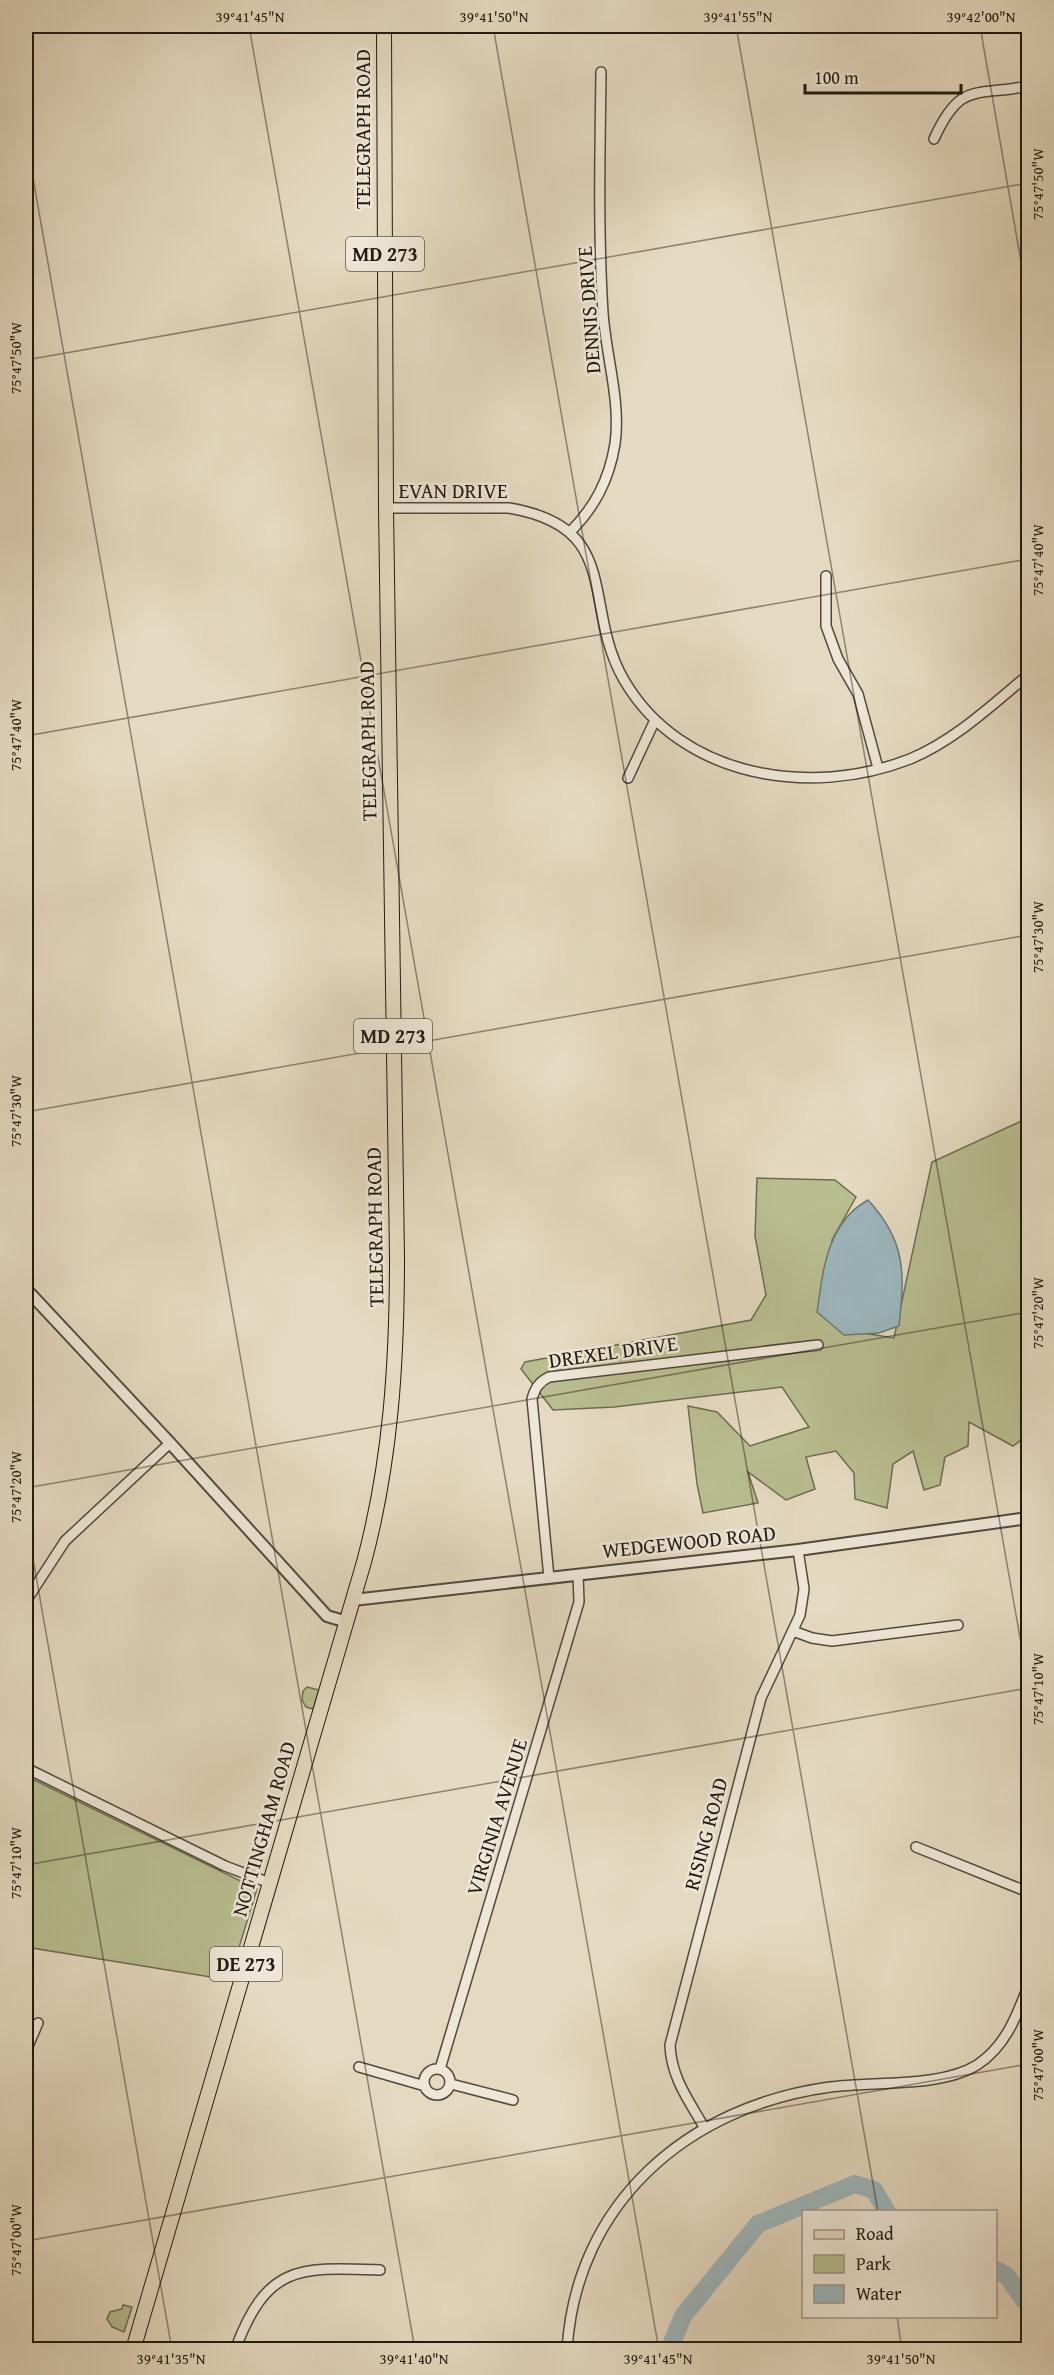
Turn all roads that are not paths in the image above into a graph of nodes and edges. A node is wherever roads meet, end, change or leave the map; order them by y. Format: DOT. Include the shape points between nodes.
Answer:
graph roads {
  1 [pos="384,26"];
  2 [pos="601,72"];
  3 [pos="1029,86"];
  4 [pos="934,139"];
  5 [pos="386,508"];
  6 [pos="570,532"];
  7 [pos="826,576"];
  8 [pos="1029,675"];
  9 [pos="655,720"];
  10 [pos="878,768"];
  11 [pos="628,778"];
  12 [pos="26,1289"];
  13 [pos="818,1345"];
  14 [pos="171,1443"];
  15 [pos="387,1456"];
  16 [pos="1029,1518"];
  17 [pos="798,1550"];
  18 [pos="578,1575"];
  19 [pos="549,1578"];
  20 [pos="354,1600"];
  21 [pos="26,1601"];
  22 [pos="347,1622"];
  23 [pos="958,1625"];
  24 [pos="793,1631"];
  25 [pos="26,1767"];
  26 [pos="916,1847"];
  27 [pos="270,1883"];
  28 [pos="1029,1892"];
  29 [pos="1029,1986"];
  30 [pos="38,2023"];
  31 [pos="26,2051"];
  32 [pos="360,2067"];
  33 [pos="440,2069"];
  34 [pos="450,2084"];
  35 [pos="424,2086"];
  36 [pos="513,2100"];
  37 [pos="704,2127"];
  38 [pos="380,2270"];
  39 [pos="133,2349"];
  40 [pos="235,2349"];
  41 [pos="567,2349"];
  1 -- 5 [label="main road, TELEGRAPH ROAD / MD 273"];
  2 -- 6 [label="street, DENNIS DRIVE" via="603,315 615,401 615,441 600,494"];
  3 -- 4 [label="street" via="964,97 944,116"];
  5 -- 6 [label="street, EVAN DRIVE" via="509,508 550,519"];
  5 -- 15 [label="main road, TELEGRAPH ROAD / MD 273" via="397,1257 396,1362"];
  6 -- 9 [label="street, EVAN DRIVE" via="583,547 598,584 613,660 638,701"];
  7 -- 10 [label="street" via="826,626 838,659 858,694"];
  8 -- 10 [label="street, EVAN DRIVE" via="943,742 909,759"];
  9 -- 10 [label="street, EVAN DRIVE" via="722,763 774,777 816,777"];
  9 -- 11 [label="street"];
  12 -- 14 [label="street"];
  13 -- 19 [label="street, DREXEL DRIVE" via="541,1381 532,1399"];
  14 -- 21 [label="street" via="64,1541"];
  14 -- 22 [label="street" via="327,1616"];
  15 -- 20 [label="main road, NOTTINGHAM ROAD / DE 273"];
  16 -- 17 [label="street, WEDGEWOOD ROAD"];
  17 -- 18 [label="street, WEDGEWOOD ROAD"];
  17 -- 24 [label="street, RISING ROAD" via="804,1589"];
  18 -- 19 [label="street, WEDGEWOOD ROAD"];
  18 -- 33 [label="street, VIRGINIA AVENUE" via="579,1602"];
  19 -- 20 [label="street, WEDGEWOOD ROAD"];
  20 -- 22 [label="main road, NOTTINGHAM ROAD / DE 273"];
  22 -- 27 [label="main road, NOTTINGHAM ROAD / DE 273"];
  23 -- 24 [label="street" via="832,1641"];
  24 -- 37 [label="street, RISING ROAD" via="759,1707 670,2045 679,2085"];
  25 -- 27 [label="street" via="217,1862"];
  26 -- 28 [label="street"];
  27 -- 39 [label="main road, NOTTINGHAM ROAD / DE 273"];
  29 -- 37 [label="street" via="1005,2038 977,2065 938,2078 808,2091 764,2102"];
  30 -- 31 [label="street"];
  32 -- 35 [label="street"];
  33 -- 34 [label="street" via="447,2073"];
  33 -- 35 [label="street, VIRGINIA AVENUE" via="428,2073"];
  34 -- 35 [label="street" via="447,2092 438,2095"];
  34 -- 36 [label="street"];
  37 -- 41 [label="street" via="649,2169 602,2231 579,2281"];
  38 -- 40 [label="street" via="321,2268 287,2277 268,2290 256,2305"];
}
